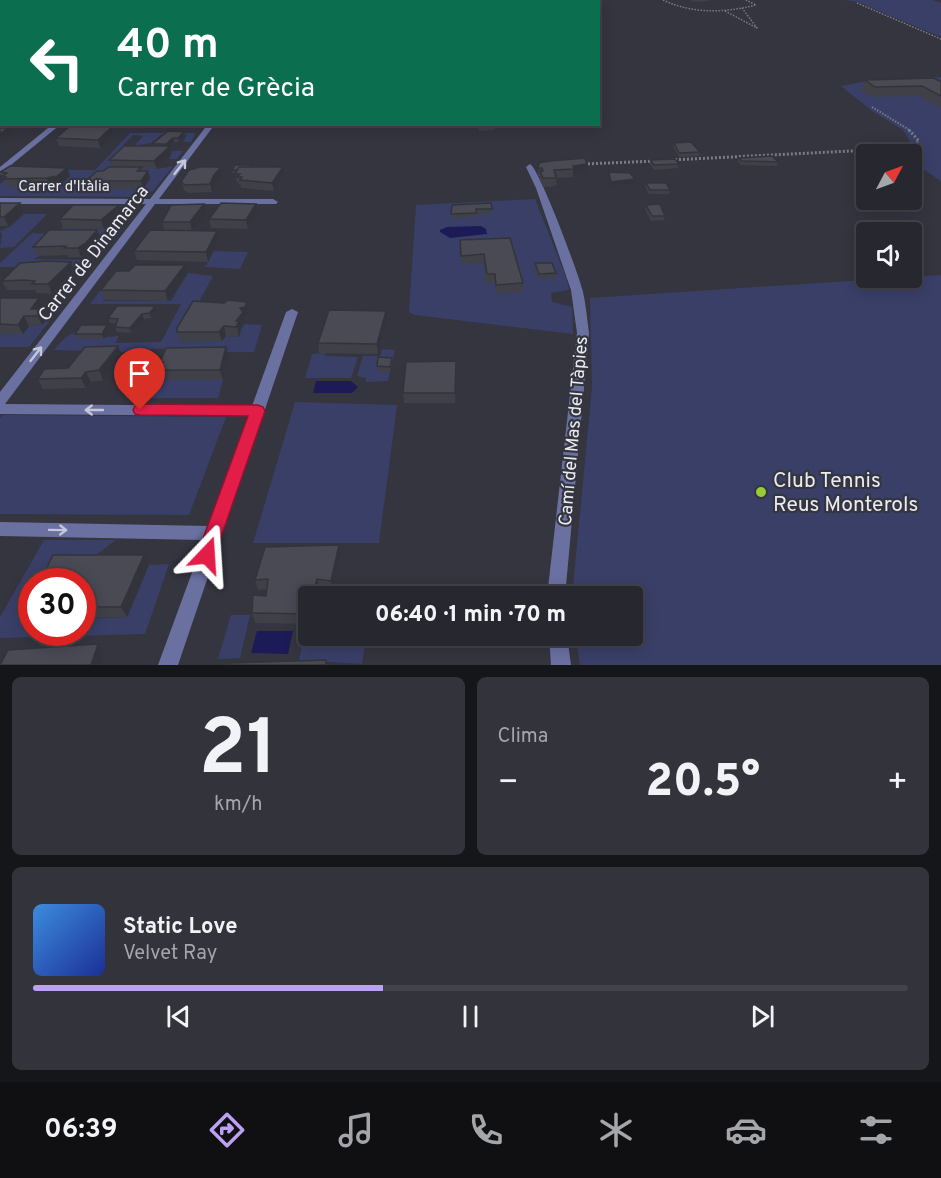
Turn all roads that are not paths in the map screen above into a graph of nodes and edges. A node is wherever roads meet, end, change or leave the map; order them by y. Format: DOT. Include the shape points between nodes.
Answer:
graph roads {
  1 [pos="56,126"];
  2 [pos="210,126"];
  3 [pos="530,166"];
  4 [pos="0,171"];
  5 [pos="0,201"];
  6 [pos="153,201"];
  7 [pos="273,202"];
  8 [pos="292,312"];
  9 [pos="0,401"];
  10 [pos="0,409"];
  11 [pos="258,411"];
  12 [pos="0,529"];
  13 [pos="214,532"];
  14 [pos="557,586"];
  15 [pos="559,646"];
  16 [pos="168,665"];
  17 [pos="561,665"];
  1 -- 4 [label="street"];
  6 -- 2 [label="street, Carrer de Dinamarca, one-way"];
  3 -- 14 [label="street, Camí del Mas del Tàpies" via="577,290 583,333"];
  5 -- 6 [label="street, Carrer d'Itàlia"];
  6 -- 7 [label="street, Carrer d'Itàlia"];
  9 -- 6 [label="street, Carrer de Dinamarca, one-way"];
  8 -- 11 [label="street"];
  11 -- 10 [label="street, one-way"];
  11 -- 13 [label="street"];
  12 -- 13 [label="street, one-way"];
  13 -- 16 [label="street"];
  15 -- 17 [label="street"];
}
